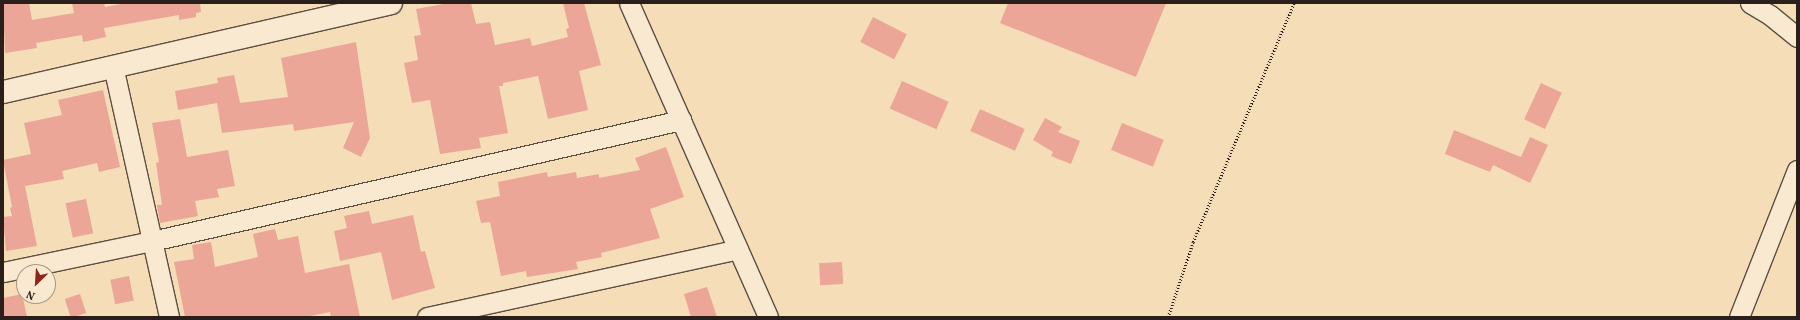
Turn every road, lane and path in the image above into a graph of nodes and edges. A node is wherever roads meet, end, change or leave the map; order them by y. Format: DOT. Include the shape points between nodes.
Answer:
graph roads {
  1 [pos="391,3"];
  2 [pos="629,3"];
  3 [pos="1294,3"];
  4 [pos="1750,3"];
  5 [pos="343,8"];
  6 [pos="1797,37"];
  7 [pos="113,66"];
  8 [pos="3,92"];
  9 [pos="681,120"];
  10 [pos="1797,170"];
  11 [pos="152,241"];
  12 [pos="738,249"];
  13 [pos="3,272"];
  14 [pos="169,317"];
  15 [pos="427,317"];
  16 [pos="768,317"];
  17 [pos="1168,317"];
  18 [pos="1739,317"];
  1 -- 5 [label="main road"];
  2 -- 9 [label="street"];
  3 -- 17 [label="path" via="1193,242"];
  4 -- 6 [label="street"];
  5 -- 7 [label="main road"];
  7 -- 8 [label="main road"];
  7 -- 11 [label="street"];
  9 -- 11 [label="street"];
  9 -- 12 [label="street"];
  10 -- 18 [label="street"];
  11 -- 13 [label="street"];
  11 -- 14 [label="street"];
  12 -- 15 [label="street"];
  12 -- 16 [label="street"];
}
